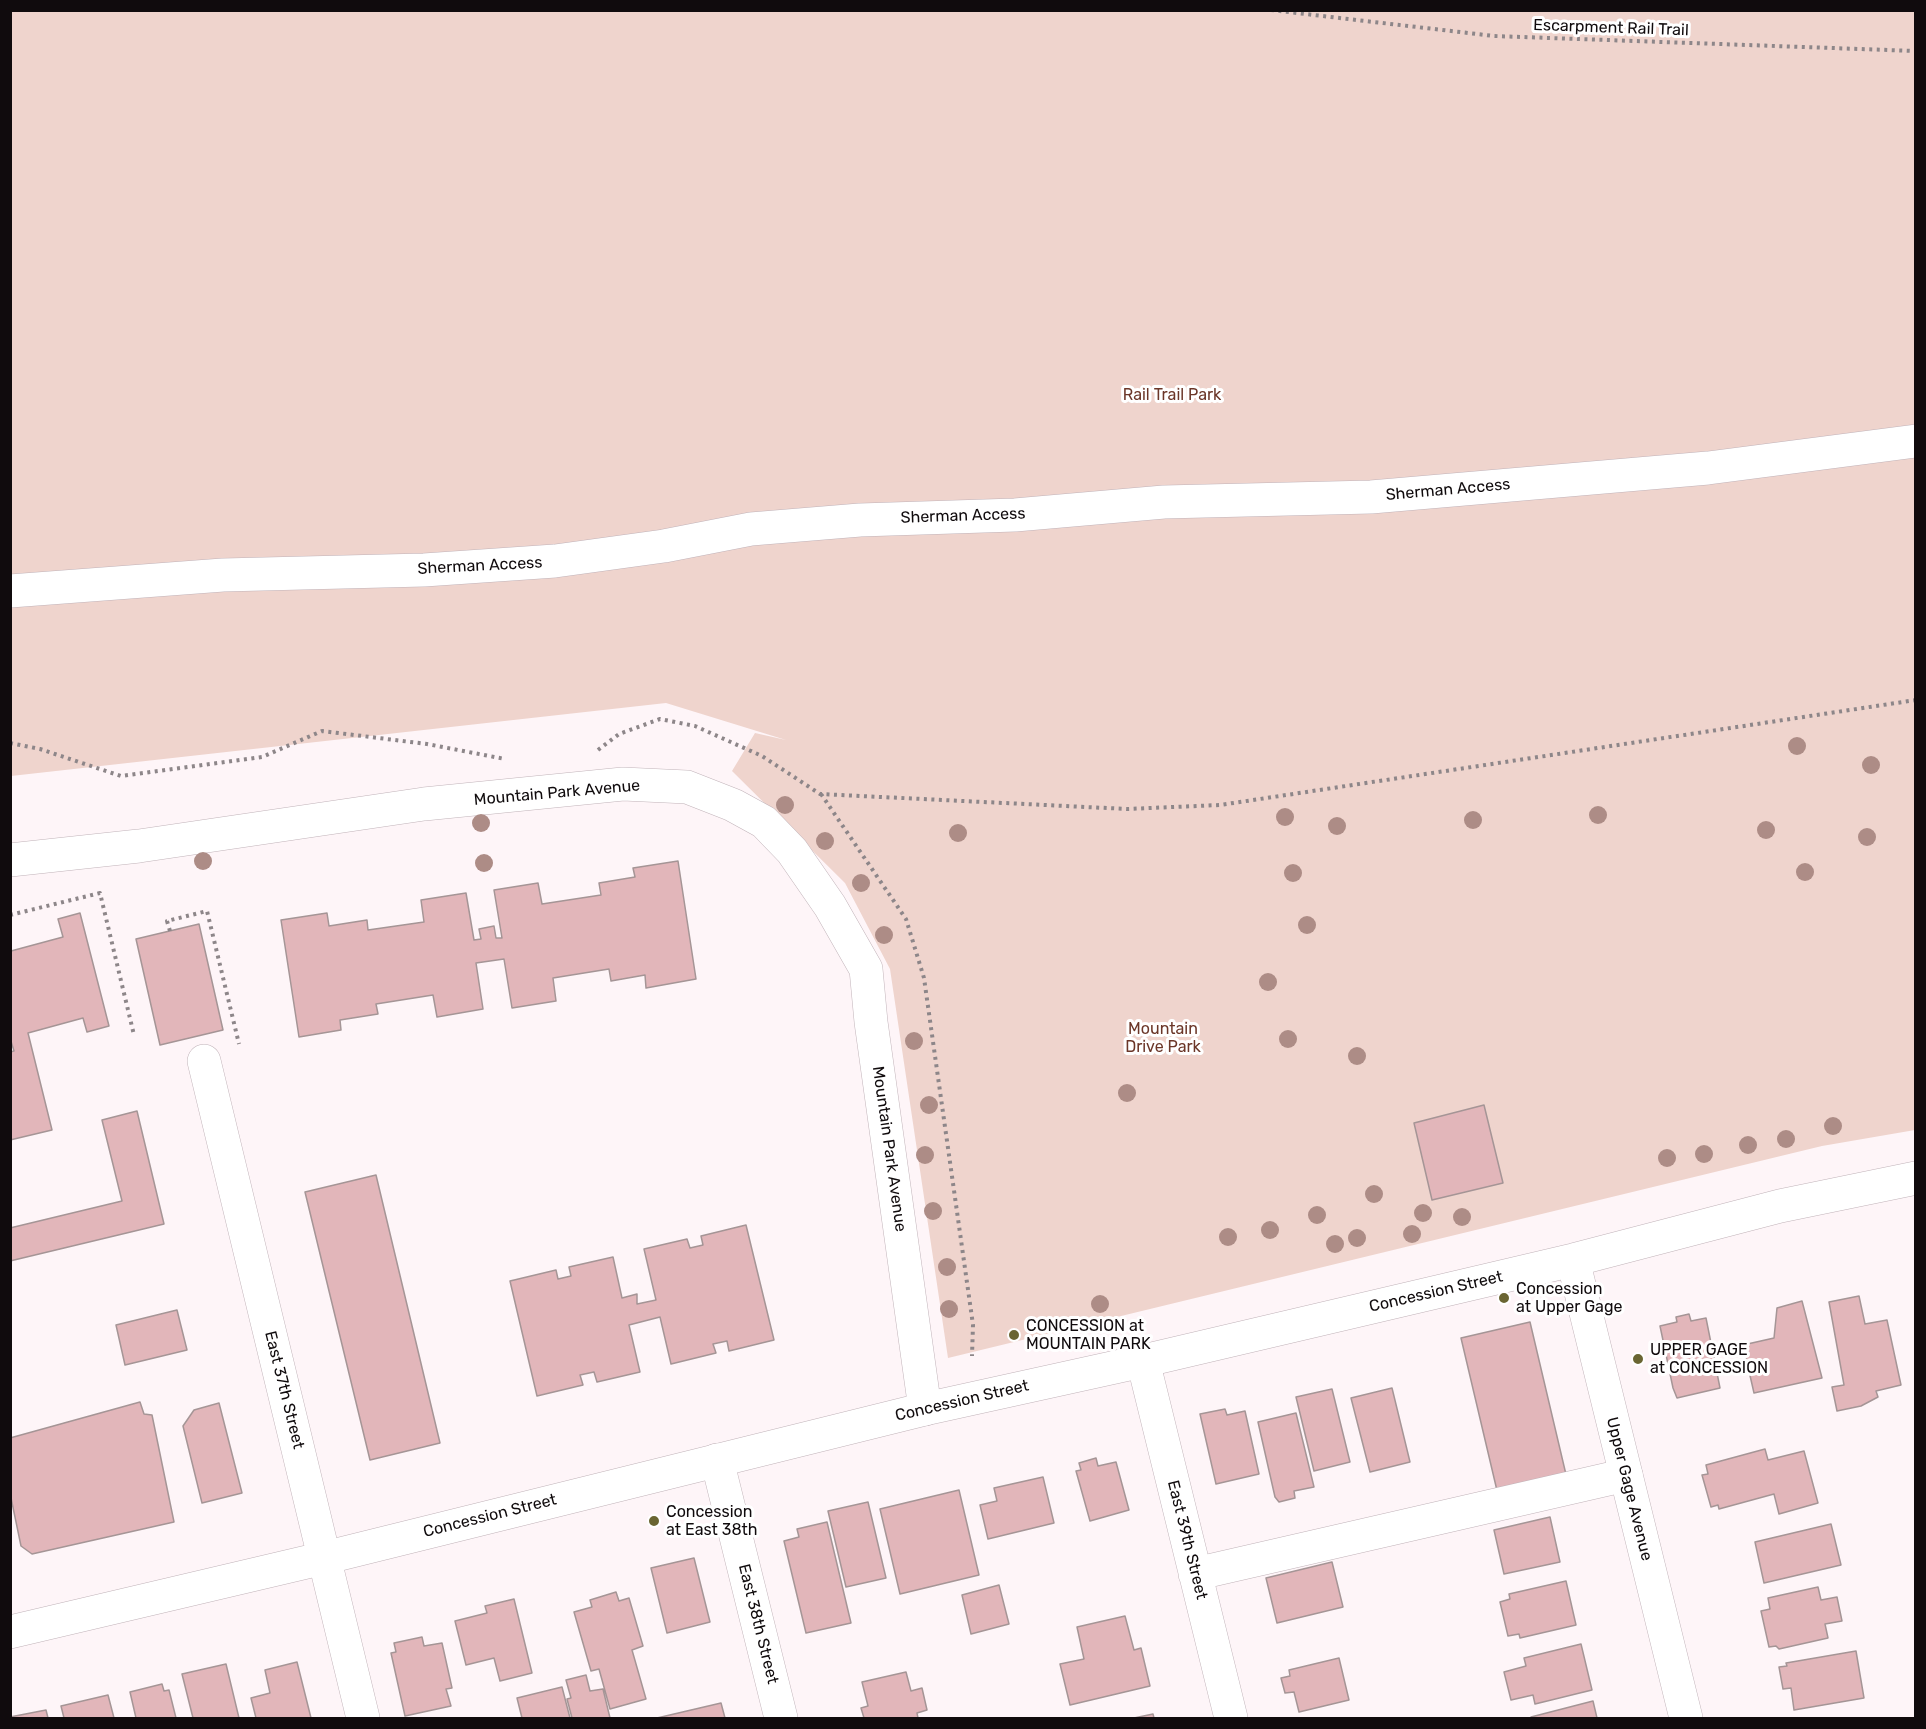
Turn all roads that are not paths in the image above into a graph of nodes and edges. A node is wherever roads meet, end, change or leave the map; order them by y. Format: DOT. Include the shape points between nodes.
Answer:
graph roads {
  1 [pos="1916,441"];
  2 [pos="10,591"];
  3 [pos="10,860"];
  4 [pos="204,1061"];
  5 [pos="1916,1178"];
  6 [pos="1573,1260"];
  7 [pos="1143,1361"];
  8 [pos="925,1409"];
  9 [pos="717,1460"];
  10 [pos="1626,1475"];
  11 [pos="324,1558"];
  12 [pos="1195,1574"];
  13 [pos="10,1632"];
  14 [pos="363,1719"];
  15 [pos="781,1719"];
  16 [pos="1231,1719"];
  17 [pos="1686,1719"];
  1 -- 2 [label="main road, Sherman Access" via="1708,468 1371,497 1164,502 1016,515 860,520 751,529 555,561 424,570 223,575"];
  3 -- 8 [label="main road, Mountain Park Avenue" via="139,846 424,804 623,784 687,788 733,805 764,822 792,852 830,906 866,969"];
  4 -- 11 [label="main road, East 37th Street"];
  5 -- 6 [label="main road, Concession Street" via="1780,1206"];
  6 -- 7 [label="main road, Concession Street"];
  6 -- 10 [label="main road, Upper Gage Avenue"];
  7 -- 8 [label="main road, Concession Street"];
  7 -- 12 [label="main road, East 39th Street"];
  8 -- 9 [label="main road, Concession Street"];
  9 -- 11 [label="main road, Concession Street"];
  9 -- 15 [label="main road, East 38th Street"];
  10 -- 12 [label="main road"];
  10 -- 17 [label="main road, Upper Gage Avenue"];
  11 -- 13 [label="main road, Concession Street"];
  11 -- 14 [label="main road, East 37th Street"];
  12 -- 16 [label="main road, East 39th Street"];
}
